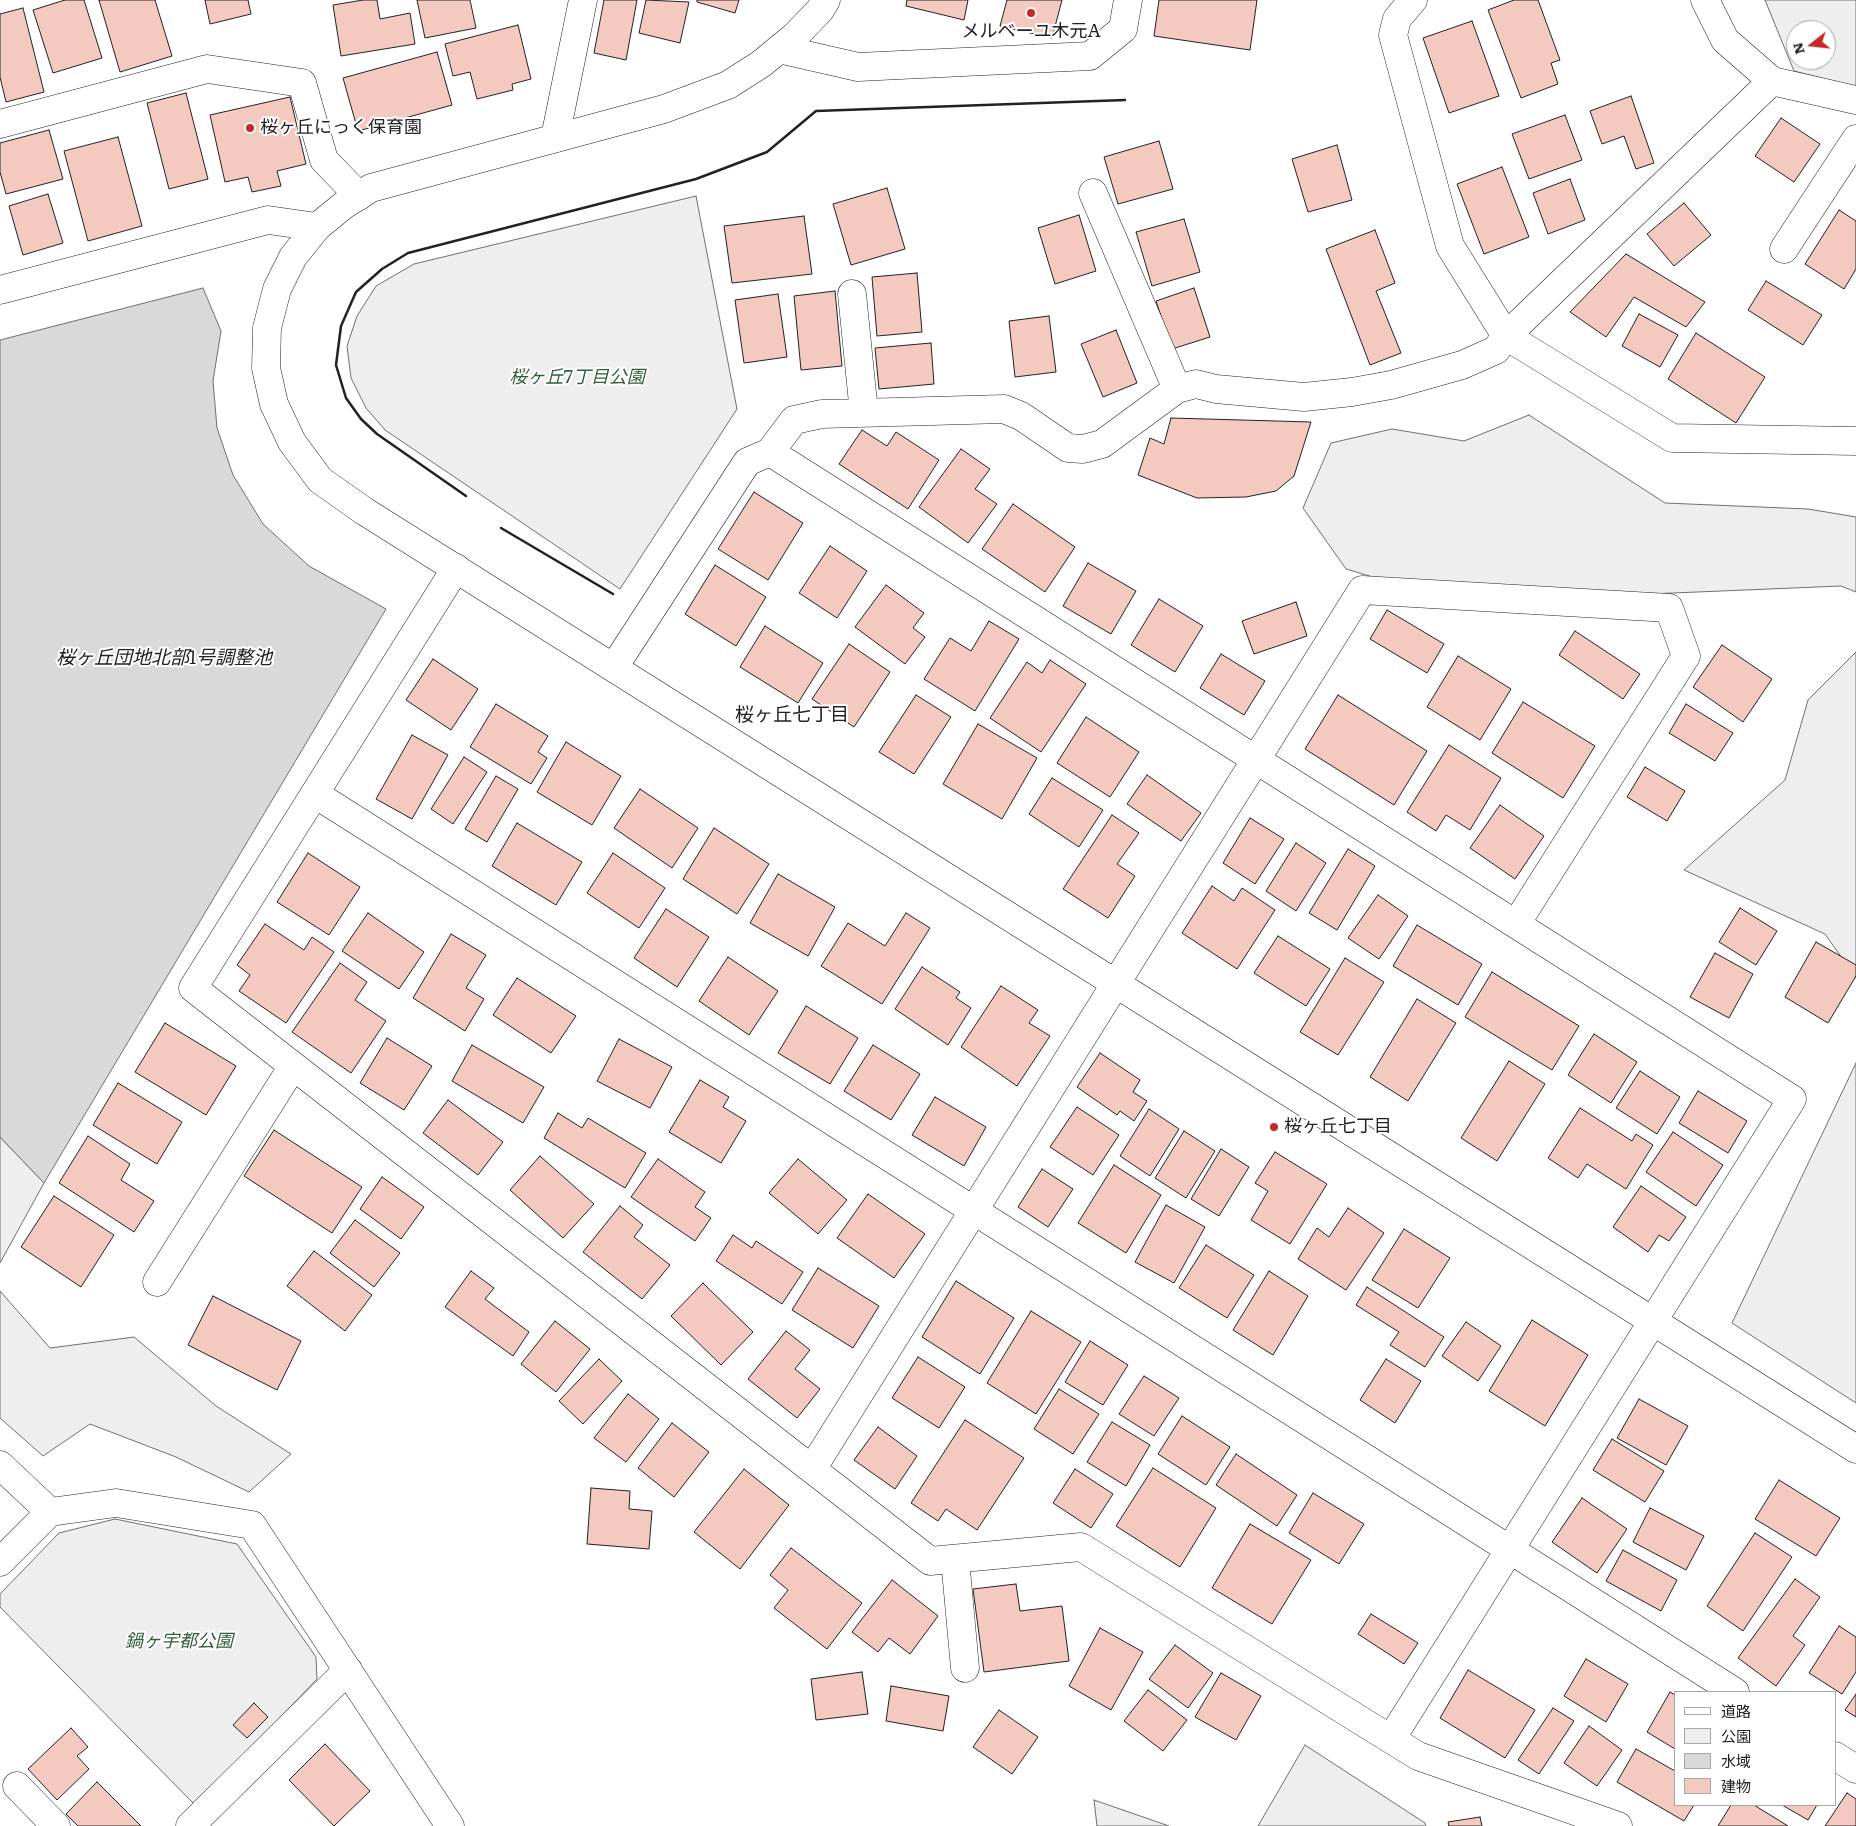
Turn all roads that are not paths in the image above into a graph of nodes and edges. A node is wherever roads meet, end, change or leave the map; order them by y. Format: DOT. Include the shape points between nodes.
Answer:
graph roads {
  1 [pos="583,0"];
  2 [pos="826,0"];
  3 [pos="1128,0"];
  4 [pos="1413,0"];
  5 [pos="1705,0"];
  6 [pos="779,49"];
  7 [pos="1772,81"];
  8 [pos="1856,100"];
  9 [pos="0,124"];
  10 [pos="555,138"];
  11 [pos="1856,139"];
  12 [pos="1093,194"];
  13 [pos="359,196"];
  14 [pos="317,227"];
  15 [pos="1784,249"];
  16 [pos="0,290"];
  17 [pos="852,294"];
  18 [pos="1506,336"];
  19 [pos="1177,389"];
  20 [pos="864,412"];
  21 [pos="1856,441"];
  22 [pos="770,452"];
  23 [pos="456,568"];
  24 [pos="614,668"];
  25 [pos="1256,760"];
  26 [pos="315,794"];
  27 [pos="1516,924"];
  28 [pos="1116,983"];
  29 [pos="293,1066"];
  30 [pos="974,1210"];
  31 [pos="157,1282"];
  32 [pos="1652,1321"];
  33 [pos="1856,1449"];
  34 [pos="0,1465"];
  35 [pos="812,1469"];
  36 [pos="50,1512"];
  37 [pos="1509,1550"];
  38 [pos="955,1559"];
  39 [pos="0,1562"];
  40 [pos="965,1668"];
  41 [pos="348,1670"];
  42 [pos="1733,1691"];
  43 [pos="1391,1739"];
  44 [pos="1836,1757"];
  45 [pos="1856,1769"];
  46 [pos="17,1786"];
  47 [pos="56,1826"];
  48 [pos="190,1826"];
  49 [pos="450,1826"];
  50 [pos="1618,1826"];
  1 -- 10 [label="street"];
  2 -- 6 [label="street" via="820,10"];
  3 -- 6 [label="street" via="1123,29 1090,56 858,66"];
  4 -- 18 [label="street" via="1397,19 1393,35 1450,246"];
  5 -- 7 [label="street" via="1725,40"];
  6 -- 10 [label="street" via="728,86 664,109"];
  7 -- 8 [label="street"];
  7 -- 18 [label="street"];
  9 -- 13 [label="street" via="207,69 302,82 324,160"];
  10 -- 13 [label="street" via="371,188"];
  11 -- 15 [label="street"];
  12 -- 19 [label="street"];
  13 -- 14 [label="street"];
  14 -- 16 [label="street" via="268,220"];
  14 -- 23 [label="street" via="293,257 277,289 267,328 266,368 274,404 292,442 320,480"];
  17 -- 20 [label="street"];
  18 -- 19 [label="street" via="1496,350 1462,365 1352,392 1304,397 1216,389 1196,384"];
  18 -- 21 [label="street" via="1672,438"];
  19 -- 20 [label="street" via="1102,444 1083,449 1068,448 1021,416 1004,409"];
  20 -- 22 [label="street" via="822,414 794,420"];
  22 -- 24 [label="street" via="747,462"];
  22 -- 25 [label="street"];
  23 -- 24 [label="street"];
  23 -- 26 [label="street"];
  24 -- 28 [label="street"];
  25 -- 27 [label="street"];
  25 -- 27 [label="street" via="1362,590 1669,608 1686,656"];
  25 -- 28 [label="street"];
  26 -- 29 [label="street" via="193,988"];
  26 -- 30 [label="street"];
  27 -- 32 [label="street" via="1792,1099"];
  28 -- 30 [label="street"];
  28 -- 32 [label="street"];
  29 -- 31 [label="street"];
  29 -- 35 [label="street"];
  30 -- 35 [label="street"];
  30 -- 37 [label="street"];
  32 -- 33 [label="street"];
  32 -- 37 [label="street"];
  34 -- 36 [label="street"];
  35 -- 38 [label="street" via="930,1561"];
  36 -- 39 [label="street"];
  36 -- 41 [label="street" via="116,1503 252,1525"];
  37 -- 42 [label="street"];
  37 -- 43 [label="street"];
  38 -- 40 [label="street"];
  38 -- 43 [label="street" via="1081,1547"];
  41 -- 48 [label="street"];
  41 -- 49 [label="street"];
  43 -- 50 [label="street" via="1418,1756"];
  44 -- 45 [label="street"];
  46 -- 47 [label="street"];
}
